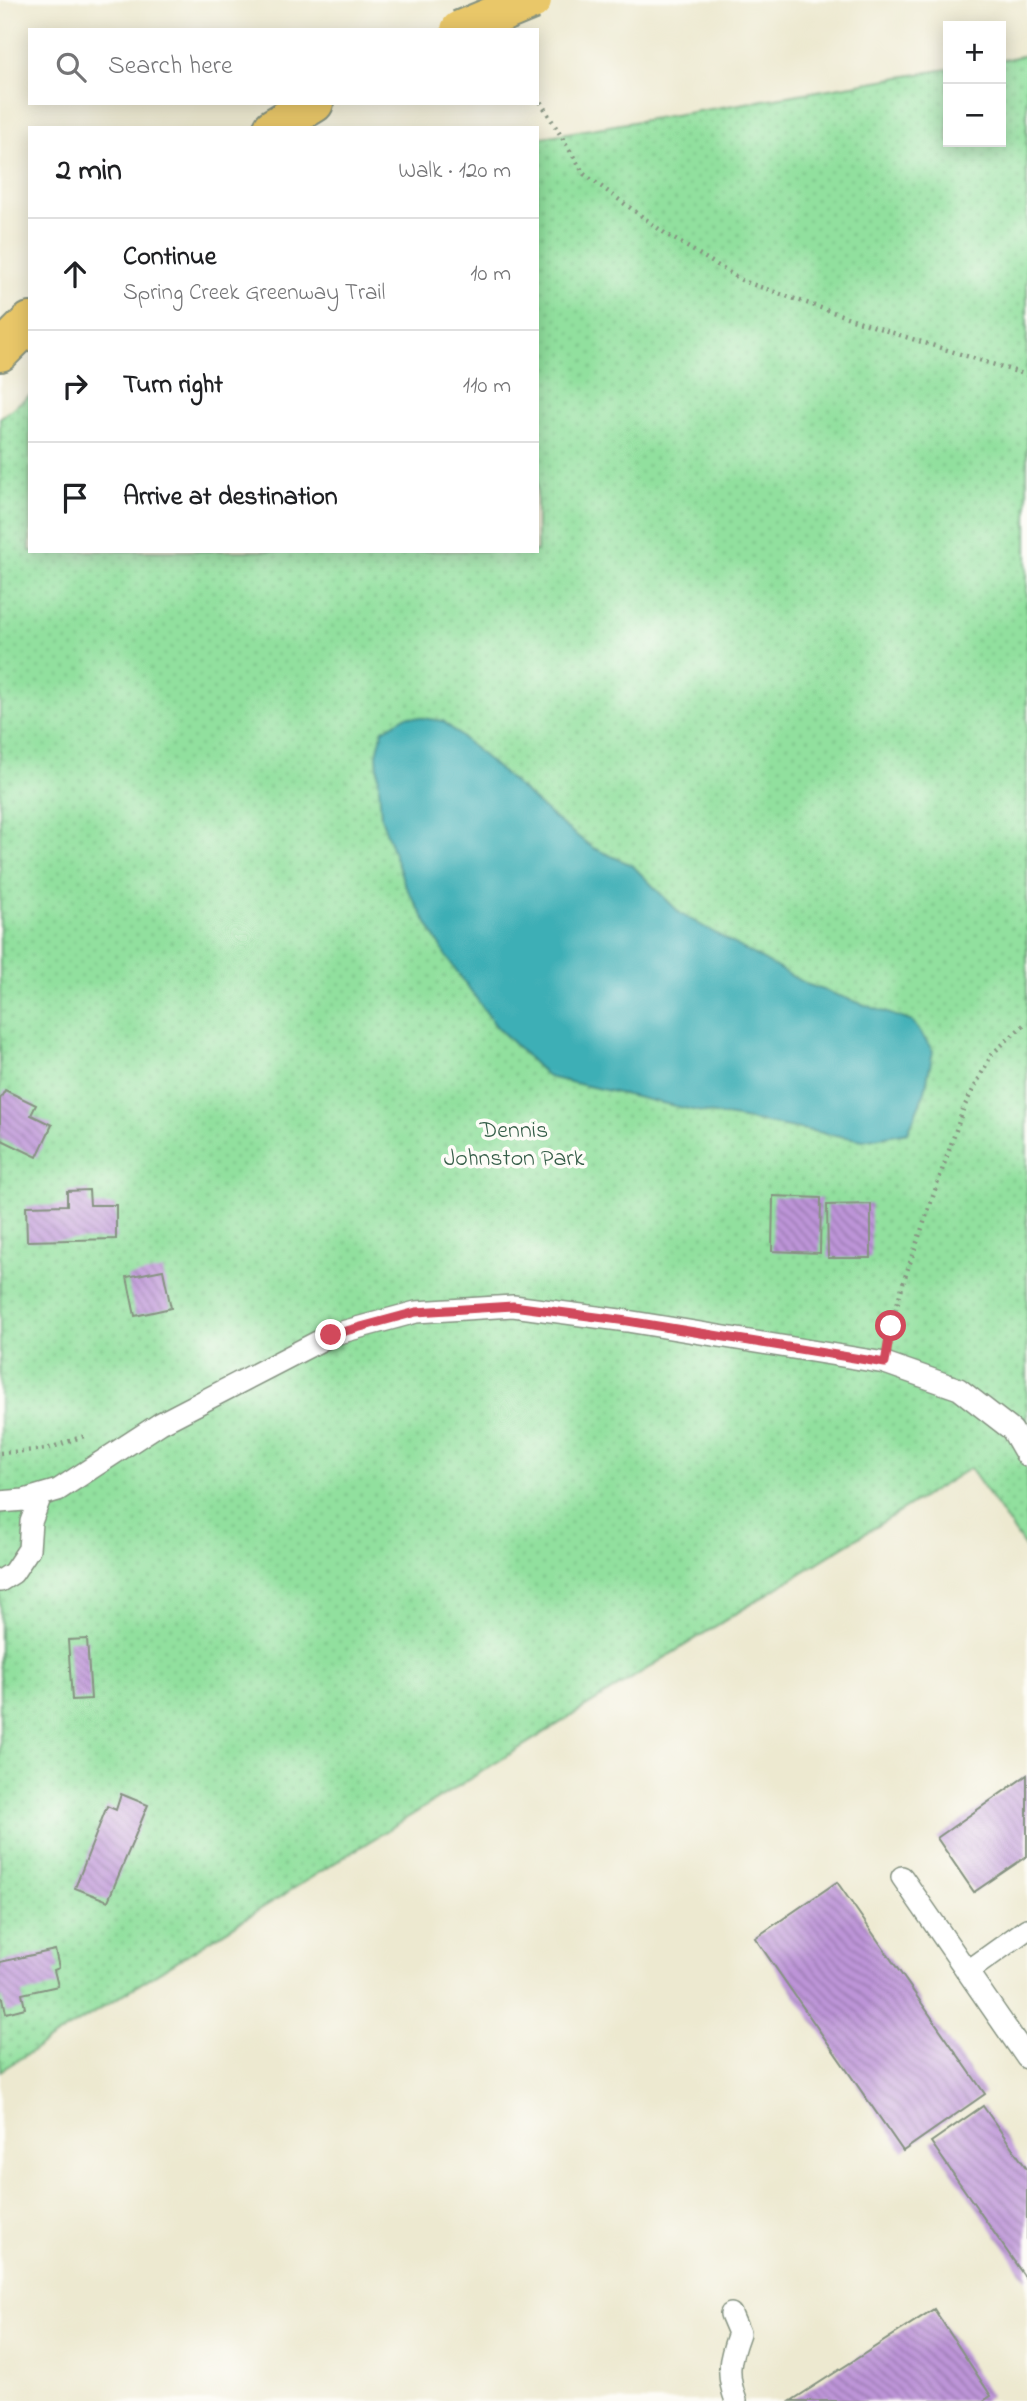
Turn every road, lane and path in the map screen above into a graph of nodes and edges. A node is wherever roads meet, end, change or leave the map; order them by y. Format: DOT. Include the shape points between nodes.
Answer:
graph roads {
  1 [pos="532,0"];
  2 [pos="465,28"];
  3 [pos="539,99"];
  4 [pos="311,105"];
  5 [pos="275,126"];
  6 [pos="28,324"];
  7 [pos="0,352"];
  8 [pos="1027,375"];
  9 [pos="1027,1021"];
  10 [pos="875,1336"];
  11 [pos="888,1338"];
  12 [pos="901,1341"];
  13 [pos="87,1435"];
  14 [pos="0,1453"];
  15 [pos="1027,1456"];
  16 [pos="41,1495"];
  17 [pos="0,1502"];
  18 [pos="0,1581"];
  19 [pos="902,1877"];
  20 [pos="1027,1930"];
  21 [pos="967,1972"];
  22 [pos="1027,2058"];
  23 [pos="731,2314"];
  24 [pos="737,2401"];
  1 -- 2 [label="highway, bridge"];
  3 -- 8 [label="path" via="584,174 666,234 743,281"];
  4 -- 5 [label="highway"];
  6 -- 7 [label="highway"];
  9 -- 11 [label="path" via="992,1054 964,1107"];
  10 -- 11 [label="path"];
  11 -- 12 [label="path"];
  13 -- 14 [label="path" via="47,1449"];
  15 -- 16 [label="lane" via="1012,1430 959,1389 885,1363 513,1306 416,1312 331,1335 161,1423 58,1490"];
  16 -- 17 [label="lane"];
  16 -- 18 [label="lane" via="31,1522 29,1549 13,1573"];
  19 -- 21 [label="lane"];
  20 -- 21 [label="lane"];
  21 -- 22 [label="lane"];
  23 -- 24 [label="lane" via="740,2333 728,2381"];
}
